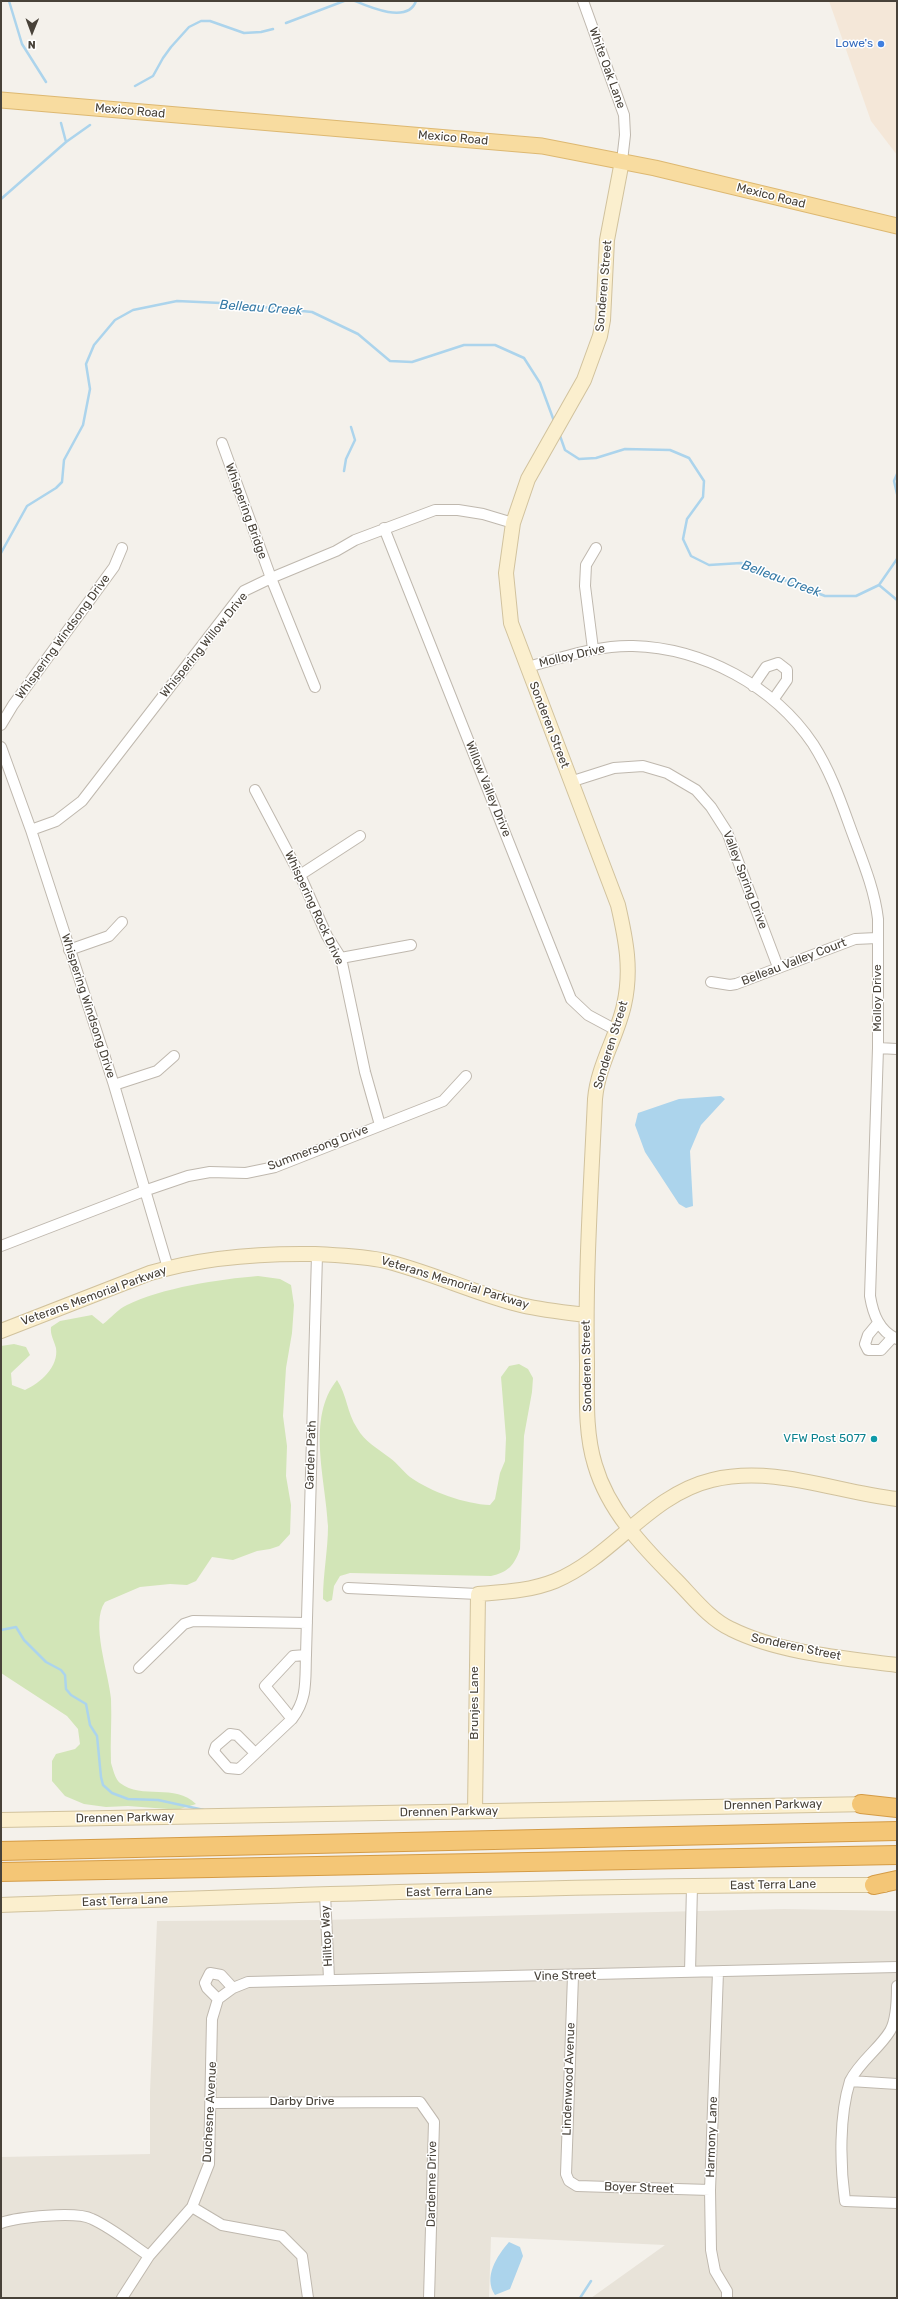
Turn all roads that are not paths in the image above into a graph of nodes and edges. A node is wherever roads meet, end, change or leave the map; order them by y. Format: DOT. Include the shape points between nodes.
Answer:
graph roads {
  1 [pos="583,1"];
  2 [pos="1,100"];
  3 [pos="622,161"];
  4 [pos="897,226"];
  5 [pos="222,443"];
  6 [pos="512,524"];
  7 [pos="384,528"];
  8 [pos="122,548"];
  9 [pos="596,548"];
  10 [pos="271,578"];
  11 [pos="593,649"];
  12 [pos="527,667"];
  13 [pos="753,686"];
  14 [pos="315,687"];
  15 [pos="773,700"];
  16 [pos="1,725"];
  17 [pos="1,747"];
  18 [pos="570,782"];
  19 [pos="255,790"];
  20 [pos="31,830"];
  21 [pos="360,836"];
  22 [pos="300,875"];
  23 [pos="122,922"];
  24 [pos="878,938"];
  25 [pos="411,945"];
  26 [pos="69,950"];
  27 [pos="341,958"];
  28 [pos="778,968"];
  29 [pos="711,982"];
  30 [pos="616,1030"];
  31 [pos="878,1048"];
  32 [pos="897,1048"];
  33 [pos="174,1056"];
  34 [pos="466,1076"];
  35 [pos="114,1084"];
  36 [pos="380,1125"];
  37 [pos="144,1191"];
  38 [pos="1,1246"];
  39 [pos="317,1254"];
  40 [pos="168,1268"];
  41 [pos="586,1315"];
  42 [pos="878,1323"];
  43 [pos="1,1331"];
  44 [pos="895,1338"];
  45 [pos="897,1499"];
  46 [pos="630,1530"];
  47 [pos="348,1588"];
  48 [pos="478,1594"];
  49 [pos="306,1622"];
  50 [pos="306,1655"];
  51 [pos="897,1665"];
  52 [pos="139,1668"];
  53 [pos="292,1719"];
  54 [pos="255,1753"];
  55 [pos="897,1803"];
  56 [pos="861,1804"];
  57 [pos="897,1808"];
  58 [pos="474,1811"];
  59 [pos="1,1820"];
  60 [pos="897,1831"];
  61 [pos="1,1851"];
  62 [pos="897,1855"];
  63 [pos="1,1872"];
  64 [pos="897,1880"];
  65 [pos="874,1885"];
  66 [pos="897,1885"];
  67 [pos="692,1886"];
  68 [pos="325,1894"];
  69 [pos="1,1905"];
  70 [pos="897,1967"];
  71 [pos="690,1972"];
  72 [pos="718,1972"];
  73 [pos="573,1976"];
  74 [pos="329,1979"];
  75 [pos="897,1986"];
  76 [pos="233,1988"];
  77 [pos="218,1999"];
  78 [pos="850,2081"];
  79 [pos="897,2084"];
  80 [pos="392,2101"];
  81 [pos="212,2103"];
  82 [pos="569,2181"];
  83 [pos="710,2190"];
  84 [pos="897,2203"];
  85 [pos="192,2207"];
  86 [pos="4,2220"];
  87 [pos="149,2256"];
  88 [pos="122,2298"];
  89 [pos="308,2298"];
  90 [pos="429,2298"];
  91 [pos="727,2298"];
  1 -- 3 [label="street, White Oak Lane" via="624,115"];
  2 -- 3 [label="main road, Mexico Road" via="542,146"];
  3 -- 4 [label="main road, Mexico Road"];
  3 -- 6 [label="street, Sonderen Street" via="607,240 603,320 592,362 528,479"];
  5 -- 10 [label="street, Whispering Bridge"];
  6 -- 7 [label="street, Whispering Willow Drive" via="483,514 446,509 435,510"];
  6 -- 12 [label="street, Sonderen Street" via="506,558 508,608"];
  7 -- 10 [label="street, Whispering Willow Drive"];
  7 -- 30 [label="street, Willow Valley Drive" via="571,999 588,1015"];
  8 -- 16 [label="street, Whispering Windsong Drive" via="114,567"];
  9 -- 11 [label="street" via="586,565 585,586"];
  10 -- 14 [label="street, Whispering Bridge"];
  10 -- 20 [label="street, Whispering Willow Drive" via="244,591 82,801 56,822"];
  11 -- 12 [label="street, Molloy Drive"];
  11 -- 13 [label="street, Molloy Drive" via="634,646 669,650 699,657 728,670"];
  12 -- 18 [label="street, Sonderen Street"];
  13 -- 15 [label="street, Molloy Drive"];
  13 -- 15 [label="street" via="766,667 778,664 783,666 787,670 787,680"];
  15 -- 24 [label="street, Molloy Drive" via="812,743 841,800 876,899"];
  17 -- 20 [label="street, Whispering Windsong Drive"];
  18 -- 28 [label="street, Valley Spring Drive" via="614,768 643,766 667,773 696,790 711,806 727,832"];
  18 -- 30 [label="street, Sonderen Street" via="618,905 627,944 628,978 624,1006"];
  19 -- 22 [label="street, Whispering Rock Drive"];
  20 -- 26 [label="street, Whispering Windsong Drive"];
  21 -- 22 [label="street"];
  22 -- 27 [label="street, Whispering Rock Drive" via="327,936"];
  23 -- 26 [label="street" via="109,936"];
  24 -- 28 [label="street, Belleau Valley Court" via="855,939"];
  24 -- 31 [label="street, Molloy Drive"];
  25 -- 27 [label="street"];
  26 -- 35 [label="street, Whispering Windsong Drive"];
  27 -- 36 [label="street, Whispering Rock Drive" via="365,1072"];
  28 -- 29 [label="street, Belleau Valley Court" via="736,984"];
  30 -- 41 [label="street, Sonderen Street" via="596,1084"];
  31 -- 32 [label="street"];
  31 -- 42 [label="street, Molloy Drive" via="870,1296 872,1312"];
  33 -- 35 [label="street" via="157,1071"];
  34 -- 36 [label="street, Summersong Drive" via="443,1101"];
  35 -- 37 [label="street, Whispering Windsong Drive"];
  36 -- 37 [label="street, Summersong Drive" via="275,1167 246,1173 210,1172 188,1176"];
  37 -- 38 [label="street, Summersong Drive"];
  37 -- 40 [label="street, Whispering Windsong Drive"];
  39 -- 40 [label="street, Veterans Memorial Parkway" via="240,1255"];
  39 -- 41 [label="street, Veterans Memorial Parkway" via="381,1260 427,1273 518,1305"];
  39 -- 49 [label="street, Garden Path"];
  40 -- 43 [label="street, Veterans Memorial Parkway"];
  41 -- 46 [label="street, Sonderen Street" via="589,1442 595,1466 607,1495"];
  42 -- 44 [label="street, Molloy Drive"];
  42 -- 44 [label="street, Molloy Drive" via="868,1335 865,1344 868,1350 881,1350"];
  45 -- 46 [label="street" via="773,1476 732,1476 684,1489 655,1507"];
  46 -- 48 [label="street" via="584,1565 554,1581 527,1590"];
  46 -- 51 [label="street, Sonderen Street" via="715,1619 729,1628 755,1640 795,1649"];
  47 -- 48 [label="street"];
  48 -- 58 [label="street, Brunjes Lane"];
  49 -- 50 [label="street, Garden Path"];
  49 -- 52 [label="street" via="184,1624"];
  50 -- 53 [label="street, Garden Path" via="304,1698"];
  50 -- 53 [label="street" via="293,1656 265,1686"];
  53 -- 54 [label="street, Garden Path"];
  55 -- 56 [label="street, Drennen Parkway"];
  56 -- 57 [label="highway"];
  56 -- 58 [label="street, Drennen Parkway"];
  58 -- 59 [label="street, Drennen Parkway"];
  60 -- 61 [label="highway"];
  62 -- 63 [label="highway"];
  64 -- 65 [label="highway"];
  65 -- 66 [label="street, East Terra Lane"];
  65 -- 67 [label="street, East Terra Lane"];
  67 -- 68 [label="street, East Terra Lane"];
  67 -- 71 [label="street"];
  68 -- 69 [label="street, East Terra Lane"];
  68 -- 74 [label="street, Hilltop Way"];
  70 -- 72 [label="street, Vine Street"];
  71 -- 72 [label="street, Vine Street"];
  71 -- 73 [label="street, Vine Street"];
  72 -- 83 [label="street, Harmony Lane"];
  73 -- 74 [label="street, Vine Street"];
  73 -- 82 [label="street, Lindenwood Avenue" via="566,2174"];
  74 -- 76 [label="street, Vine Street" via="248,1982"];
  75 -- 78 [label="street" via="897,2002 890,2031 857,2068"];
  76 -- 77 [label="street, Vine Street"];
  76 -- 77 [label="street" via="221,1975 215,1972 207,1975 207,1988"];
  77 -- 81 [label="street, Duchesne Avenue" via="212,2019"];
  78 -- 79 [label="street"];
  78 -- 84 [label="street" via="845,2098 842,2177 845,2201"];
  80 -- 81 [label="street, Darby Drive"];
  80 -- 90 [label="street, Dardenne Drive" via="420,2102 434,2122"];
  81 -- 85 [label="street, Duchesne Avenue" via="209,2164"];
  82 -- 83 [label="street, Boyer Street" via="577,2186"];
  83 -- 91 [label="street, Harmony Lane" via="711,2250 716,2271 727,2291"];
  85 -- 87 [label="street, Duchesne Avenue"];
  85 -- 89 [label="street" via="222,2225 282,2236 302,2256"];
  86 -- 87 [label="street" via="57,2216 91,2218"];
  87 -- 88 [label="street, Duchesne Avenue"];
}
